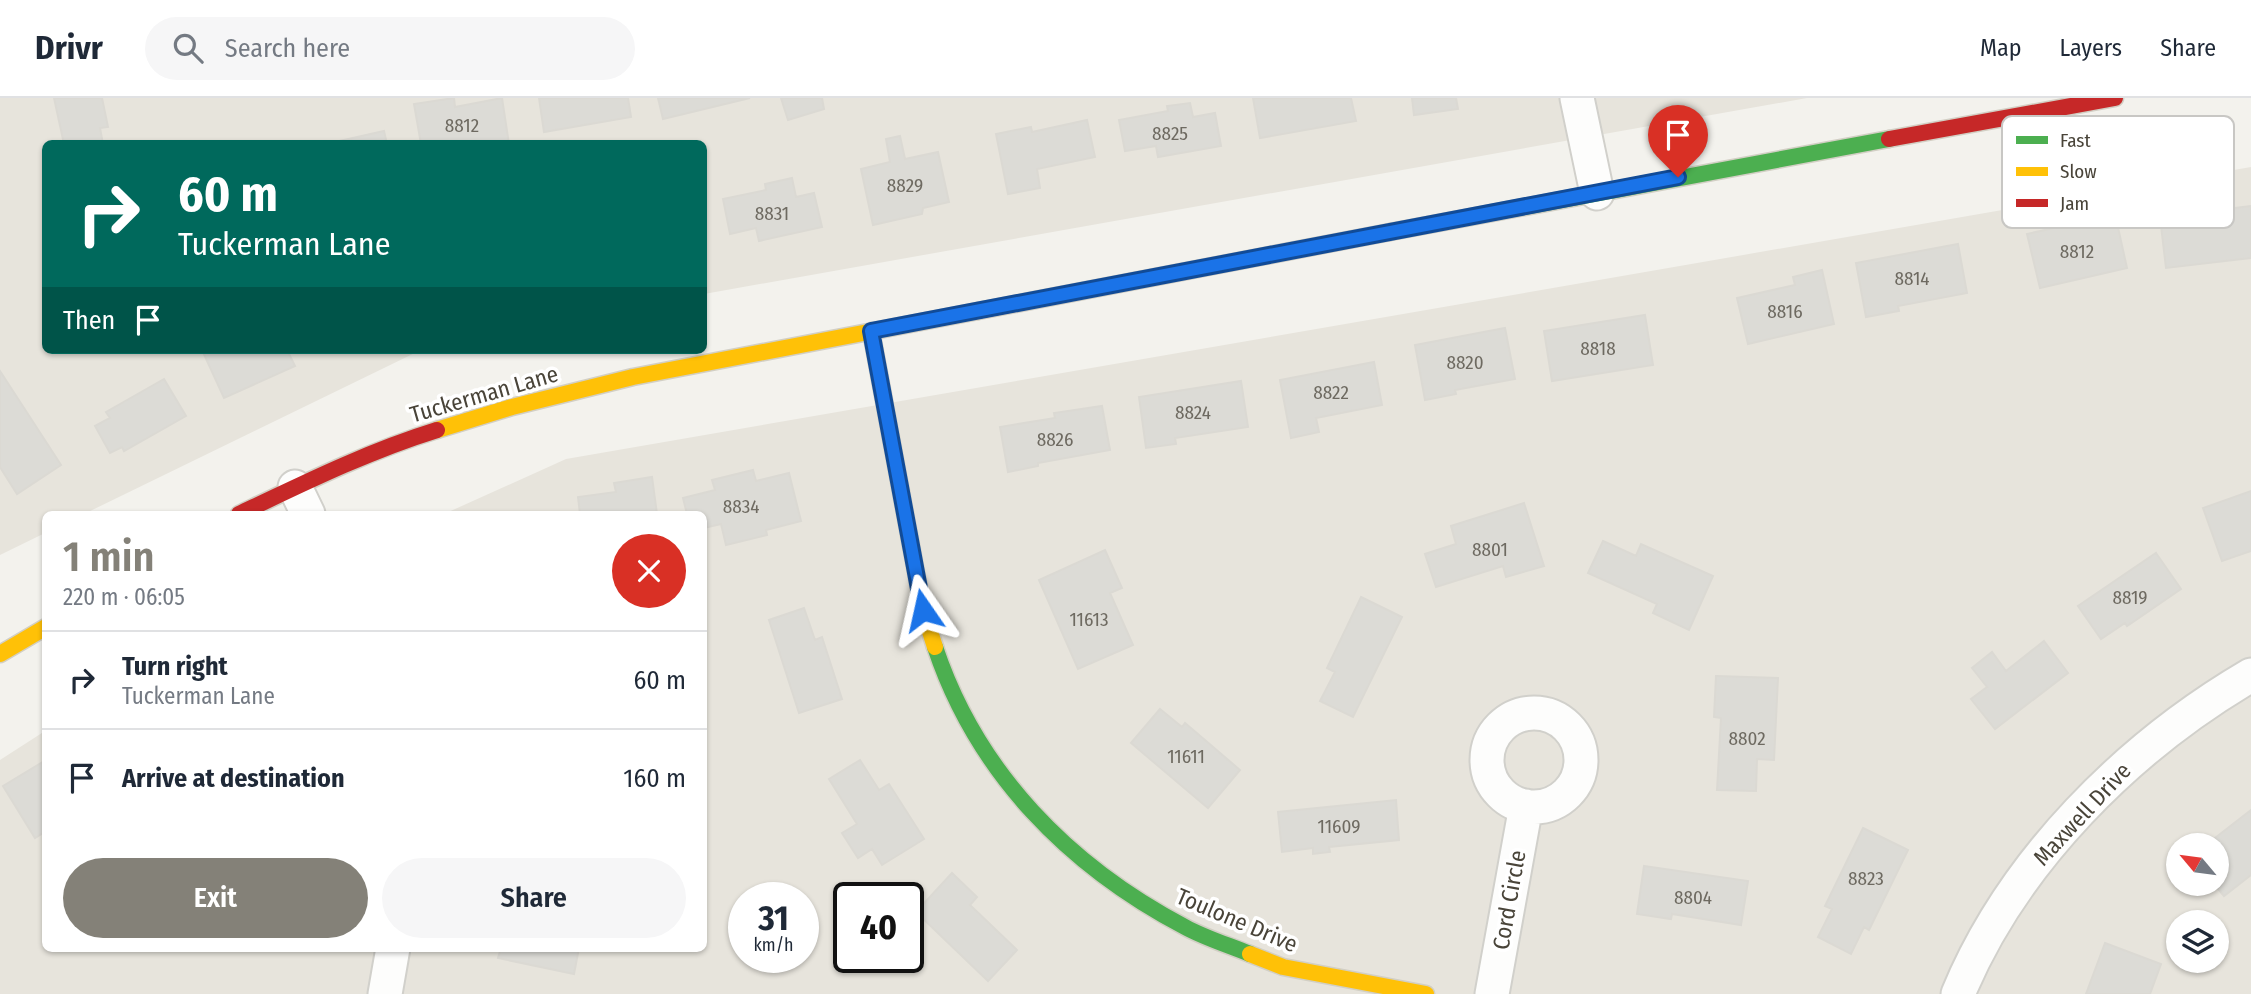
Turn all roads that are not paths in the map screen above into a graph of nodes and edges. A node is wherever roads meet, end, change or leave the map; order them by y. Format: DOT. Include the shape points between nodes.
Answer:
graph roads {
  1 [pos="1577,98"];
  2 [pos="2115,98"];
  3 [pos="2017,116"];
  4 [pos="2002,119"];
  5 [pos="1597,193"];
  6 [pos="871,331"];
  7 [pos="302,501"];
  8 [pos="254,511"];
  9 [pos="42,629"];
  10 [pos="0,654"];
  11 [pos="2251,675"];
  12 [pos="1526,807"];
  13 [pos="392,952"];
  14 [pos="385,994"];
  15 [pos="1426,994"];
  16 [pos="1492,994"];
  17 [pos="1958,994"];
  1 -- 5 [label="street"];
  2 -- 3 [label="main road, Tuckerman Lane"];
  4 -- 5 [label="main road, Tuckerman Lane"];
  5 -- 6 [label="main road, Tuckerman Lane"];
  6 -- 7 [label="main road, Tuckerman Lane" via="633,377 512,407 401,441"];
  6 -- 15 [label="main road, Toulone Drive" via="923,610 957,703 1009,786 1086,863 1135,899 1188,929 1283,967"];
  7 -- 8 [label="main road, Tuckerman Lane"];
  9 -- 10 [label="main road"];
  11 -- 17 [label="street, Maxwell Drive" via="2132,760 2083,807 2006,904"];
  12 -- 16 [label="street, Cord Circle"];
  13 -- 14 [label="street"];
}
